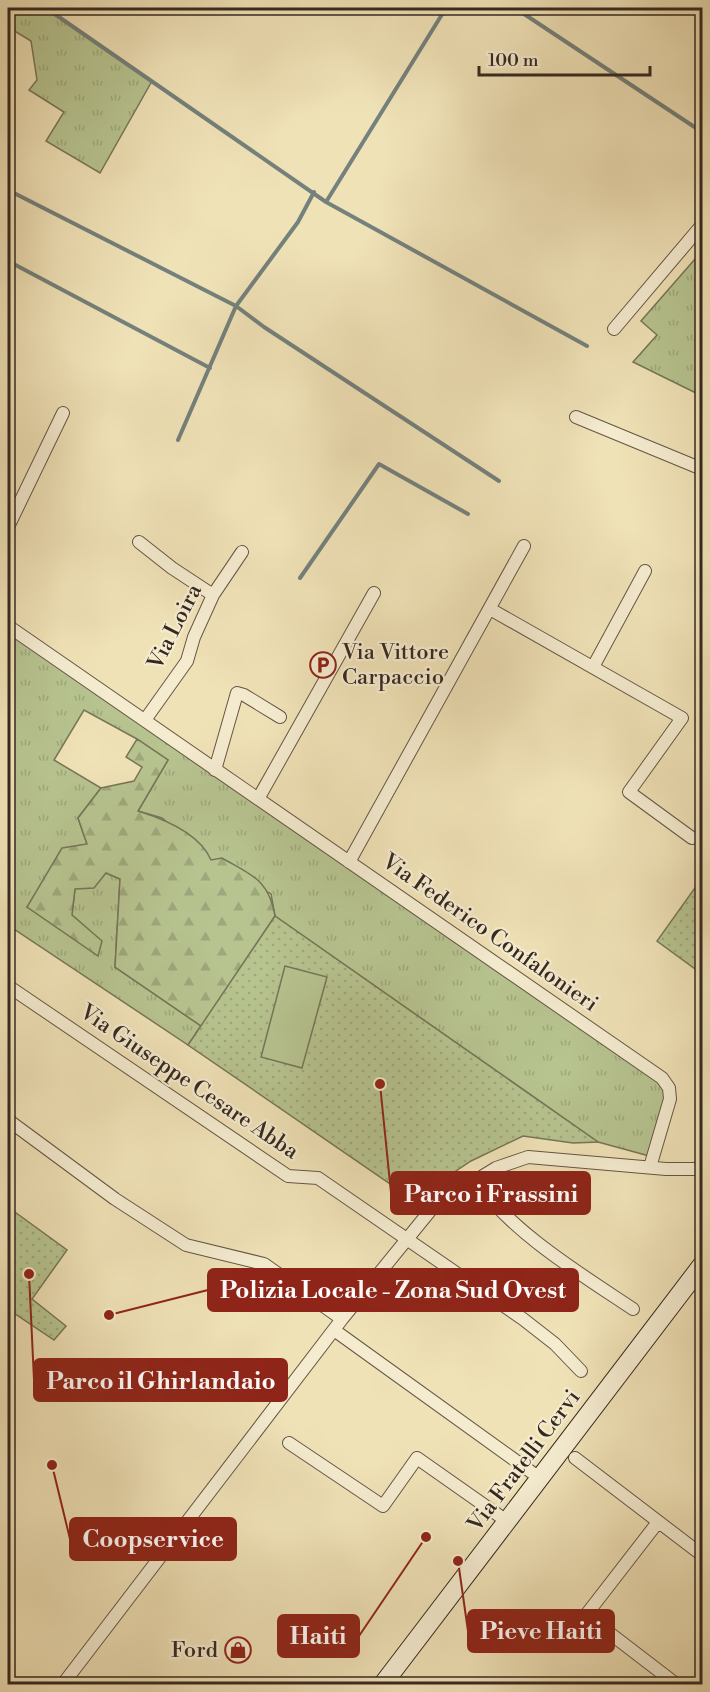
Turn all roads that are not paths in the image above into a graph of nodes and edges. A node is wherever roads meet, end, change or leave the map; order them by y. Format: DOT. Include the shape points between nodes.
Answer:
graph roads {
  1 [pos="702,225"];
  2 [pos="614,329"];
  3 [pos="63,413"];
  4 [pos="576,417"];
  5 [pos="702,469"];
  6 [pos="8,527"];
  7 [pos="139,542"];
  8 [pos="524,546"];
  9 [pos="242,552"];
  10 [pos="645,571"];
  11 [pos="374,593"];
  12 [pos="213,595"];
  13 [pos="490,609"];
  14 [pos="8,626"];
  15 [pos="593,667"];
  16 [pos="280,717"];
  17 [pos="145,720"];
  18 [pos="215,770"];
  19 [pos="258,799"];
  20 [pos="692,838"];
  21 [pos="349,862"];
  22 [pos="8,986"];
  23 [pos="8,1120"];
  24 [pos="650,1167"];
  25 [pos="666,1169"];
  26 [pos="702,1169"];
  27 [pos="702,1177"];
  28 [pos="475,1179"];
  29 [pos="405,1238"];
  30 [pos="702,1265"];
  31 [pos="633,1309"];
  32 [pos="342,1318"];
  33 [pos="334,1330"];
  34 [pos="581,1371"];
  35 [pos="290,1443"];
  36 [pos="575,1458"];
  37 [pos="541,1479"];
  38 [pos="508,1522"];
  39 [pos="658,1522"];
  40 [pos="702,1555"];
  41 [pos="63,1682"];
  42 [pos="383,1684"];
  43 [pos="675,1684"];
  1 -- 2 [label="street"];
  3 -- 6 [label="street"];
  4 -- 5 [label="street"];
  7 -- 12 [label="street"];
  8 -- 13 [label="street"];
  9 -- 12 [label="street, Via Loira"];
  10 -- 15 [label="street"];
  11 -- 19 [label="street"];
  12 -- 17 [label="street, Via Loira" via="187,661"];
  13 -- 15 [label="street"];
  13 -- 21 [label="street"];
  14 -- 17 [label="street, Via Federico Confalonieri"];
  15 -- 20 [label="street" via="682,718 629,792"];
  16 -- 18 [label="street" via="237,693"];
  17 -- 18 [label="street, Via Federico Confalonieri"];
  18 -- 19 [label="street, Via Federico Confalonieri"];
  19 -- 21 [label="street, Via Federico Confalonieri"];
  21 -- 24 [label="street, Via Federico Confalonieri" via="662,1078 670,1099"];
  22 -- 29 [label="street, Via Giuseppe Cesare Abba" via="288,1176 318,1178"];
  23 -- 32 [label="street" via="115,1199 186,1245 264,1264"];
  24 -- 25 [label="street"];
  24 -- 28 [label="street" via="536,1157 509,1163"];
  25 -- 26 [label="street"];
  25 -- 27 [label="street"];
  28 -- 29 [label="street" via="434,1206"];
  28 -- 31 [label="street" via="515,1225"];
  29 -- 32 [label="street"];
  29 -- 34 [label="street, Via Giuseppe Cesare Abba" via="523,1319"];
  30 -- 37 [label="main road, Via Fratelli Cervi"];
  32 -- 33 [label="street"];
  33 -- 37 [label="street"];
  33 -- 41 [label="street"];
  35 -- 38 [label="street" via="383,1506 417,1458"];
  36 -- 39 [label="street"];
  37 -- 38 [label="main road, Via Fratelli Cervi"];
  38 -- 42 [label="main road, Via Fratelli Cervi"];
  39 -- 40 [label="street"];
  39 -- 43 [label="street" via="586,1615"];
}
